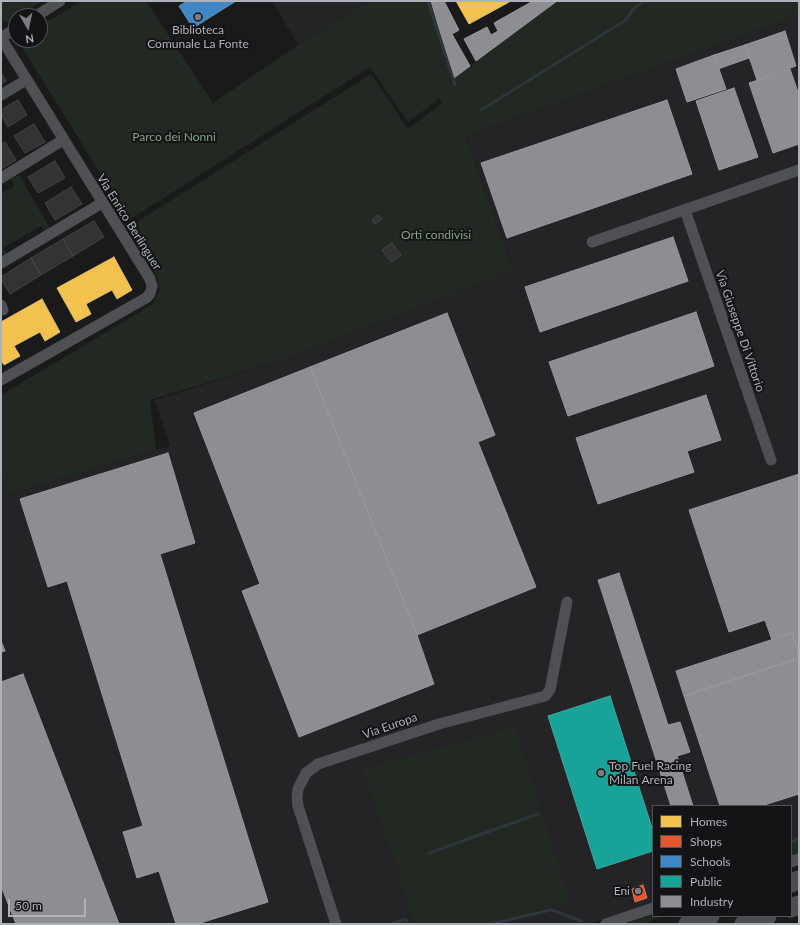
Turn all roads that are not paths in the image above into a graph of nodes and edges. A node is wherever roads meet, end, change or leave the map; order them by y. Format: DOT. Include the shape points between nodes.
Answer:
graph roads {
  1 [pos="60,1"];
  2 [pos="48,8"];
  3 [pos="1,38"];
  4 [pos="26,80"];
  5 [pos="1,95"];
  6 [pos="63,140"];
  7 [pos="799,170"];
  8 [pos="1,178"];
  9 [pos="102,203"];
  10 [pos="685,210"];
  11 [pos="592,242"];
  12 [pos="1,263"];
  13 [pos="1,380"];
  14 [pos="771,460"];
  15 [pos="567,602"];
  16 [pos="652,908"];
  17 [pos="707,917"];
  18 [pos="764,917"];
  19 [pos="336,924"];
  20 [pos="606,924"];
  21 [pos="688,924"];
  22 [pos="744,924"];
  1 -- 2 [label="street"];
  3 -- 4 [label="street, Via Enrico Berlinguer"];
  4 -- 5 [label="street"];
  4 -- 6 [label="street, Via Enrico Berlinguer"];
  6 -- 8 [label="street"];
  6 -- 9 [label="street, Via Enrico Berlinguer"];
  7 -- 10 [label="street"];
  9 -- 12 [label="street"];
  9 -- 13 [label="street, Via Enrico Berlinguer" via="150,280 152,288 148,297"];
  10 -- 11 [label="street"];
  10 -- 14 [label="street, Via Giuseppe Di Vittorio"];
  15 -- 19 [label="street, Via Europa" via="550,690 546,695 439,724 318,764 306,773 298,788 298,806"];
  16 -- 20 [label="street"];
  17 -- 21 [label="highway"];
  18 -- 22 [label="highway"];
}
